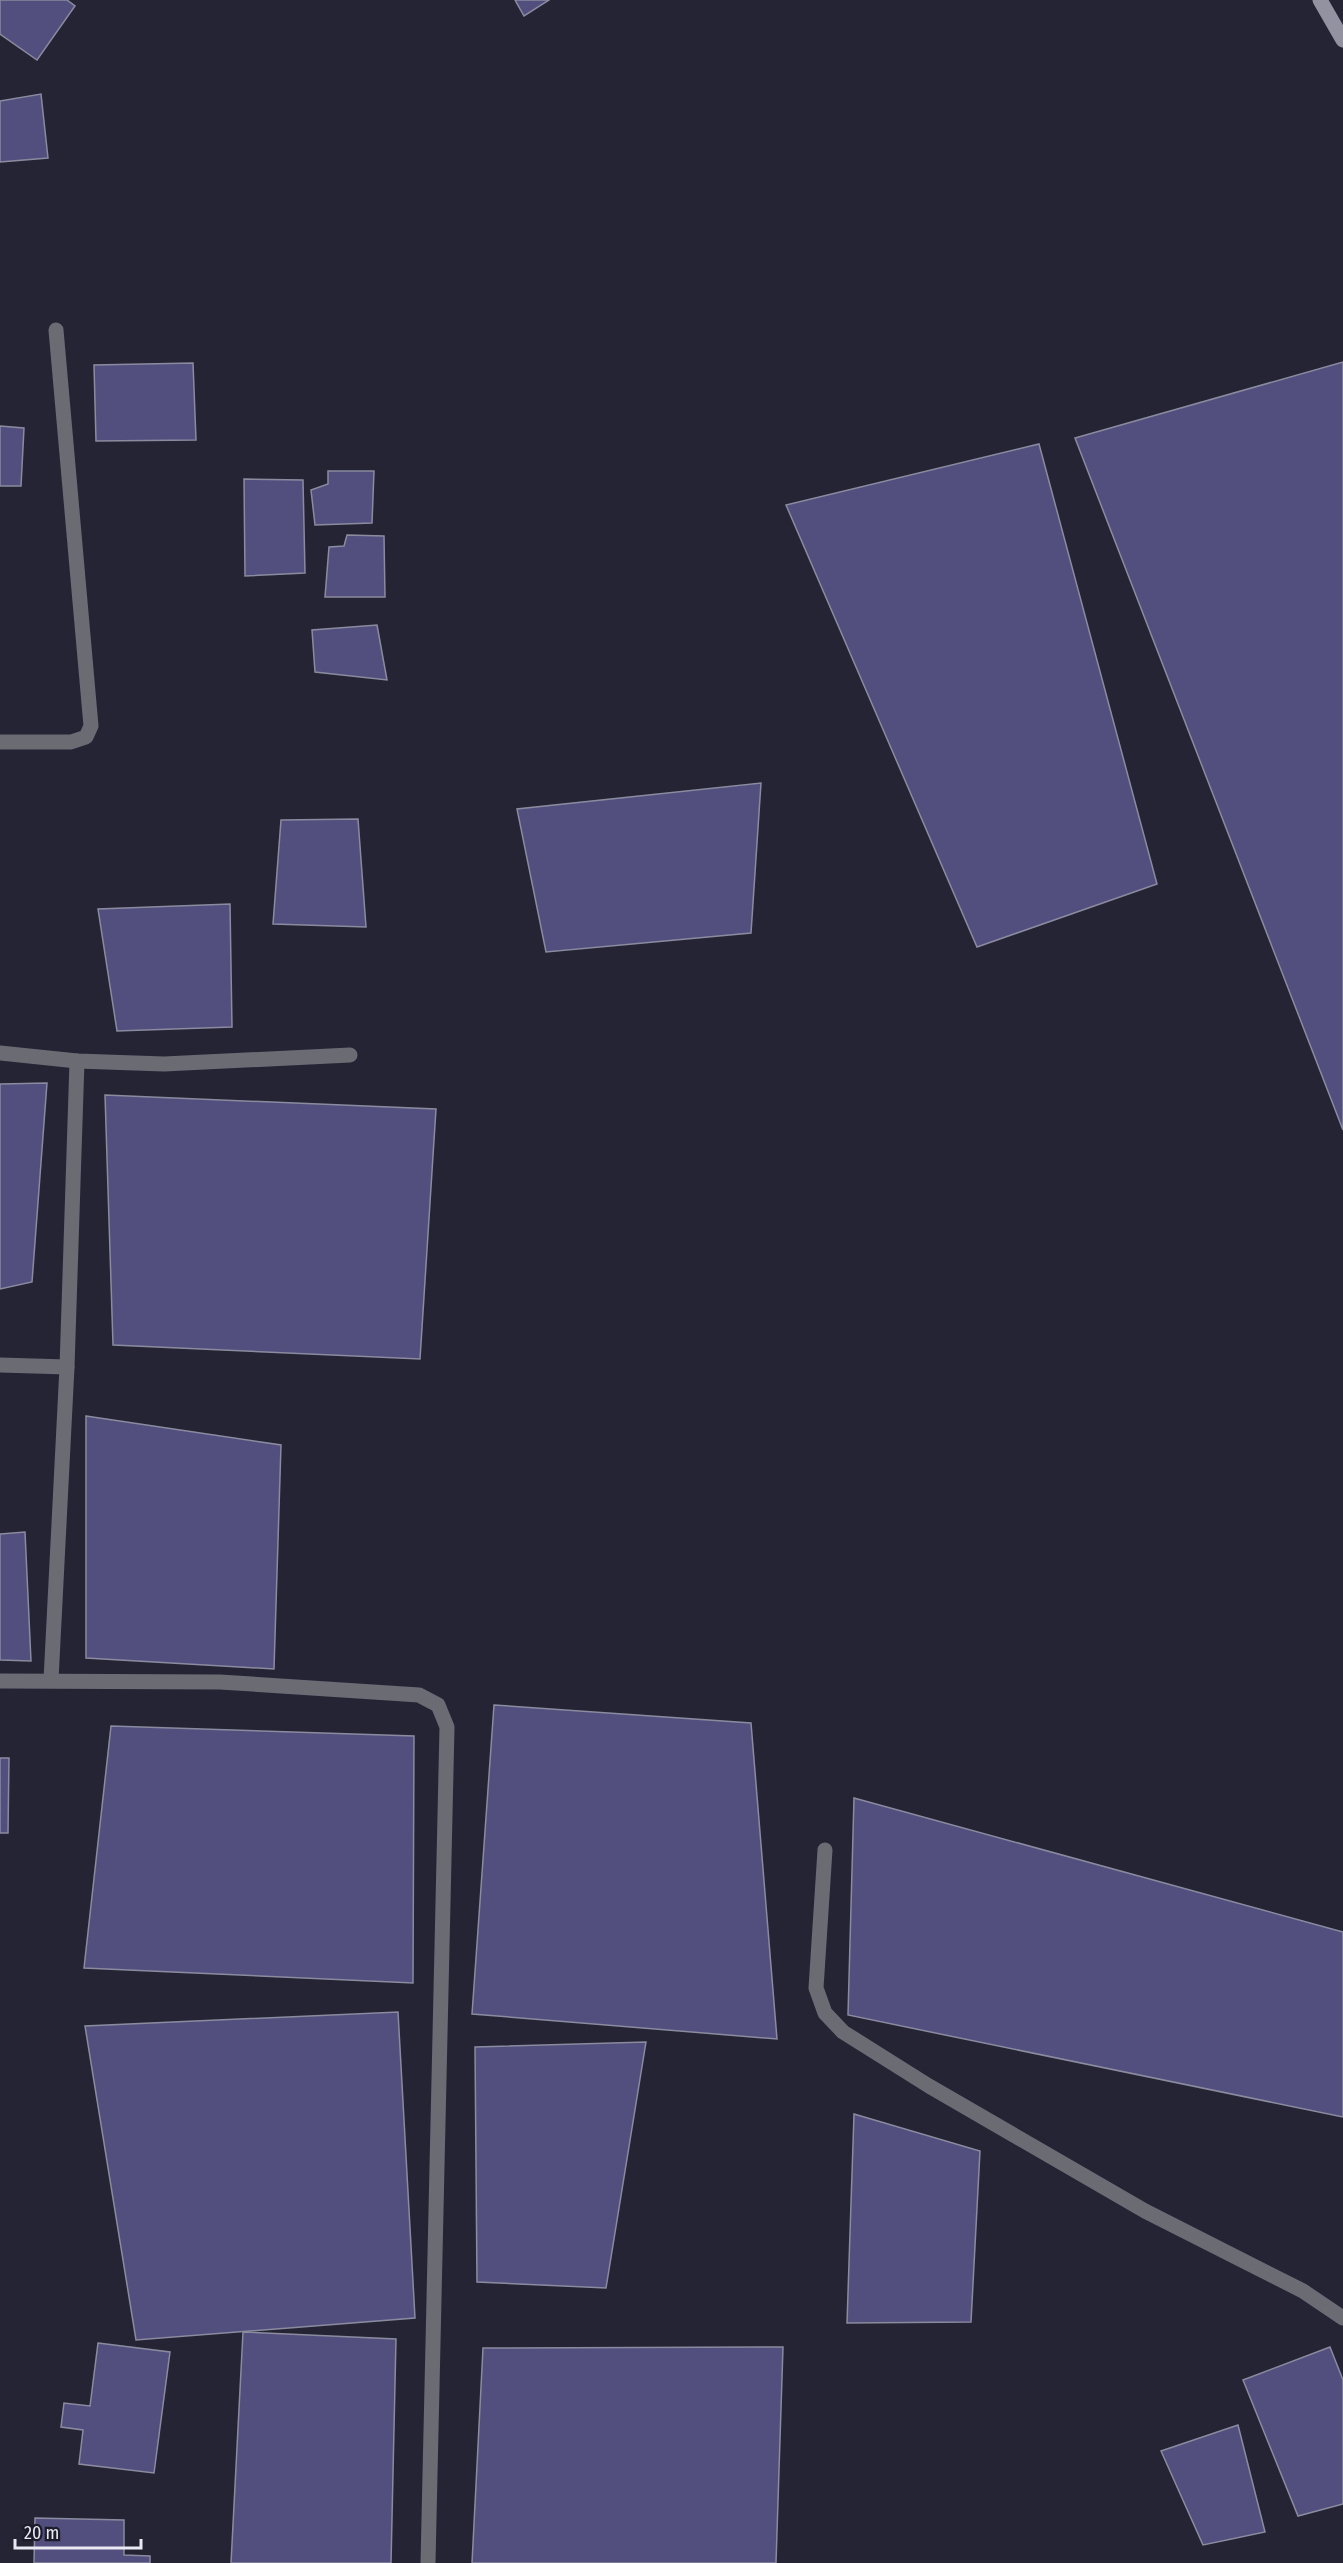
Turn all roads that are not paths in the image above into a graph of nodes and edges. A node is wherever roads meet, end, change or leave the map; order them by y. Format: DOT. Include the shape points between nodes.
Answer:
graph roads {
  1 [pos="1320,0"];
  2 [pos="1343,40"];
  3 [pos="56,330"];
  4 [pos="0,742"];
  5 [pos="0,1053"];
  6 [pos="350,1055"];
  7 [pos="77,1061"];
  8 [pos="0,1365"];
  9 [pos="67,1367"];
  10 [pos="51,1680"];
  11 [pos="0,1681"];
  12 [pos="825,1850"];
  13 [pos="1343,2318"];
  14 [pos="428,2563"];
  1 -- 2 [label="street"];
  3 -- 4 [label="street" via="91,726 86,737 71,742"];
  5 -- 7 [label="street"];
  6 -- 7 [label="street" via="164,1064"];
  7 -- 9 [label="street"];
  8 -- 9 [label="street"];
  9 -- 10 [label="street"];
  10 -- 11 [label="street"];
  10 -- 14 [label="street" via="220,1682 419,1695 438,1706 447,1727"];
  12 -- 13 [label="street" via="816,1988 825,2013 843,2032 1145,2211 1303,2291"];
}
